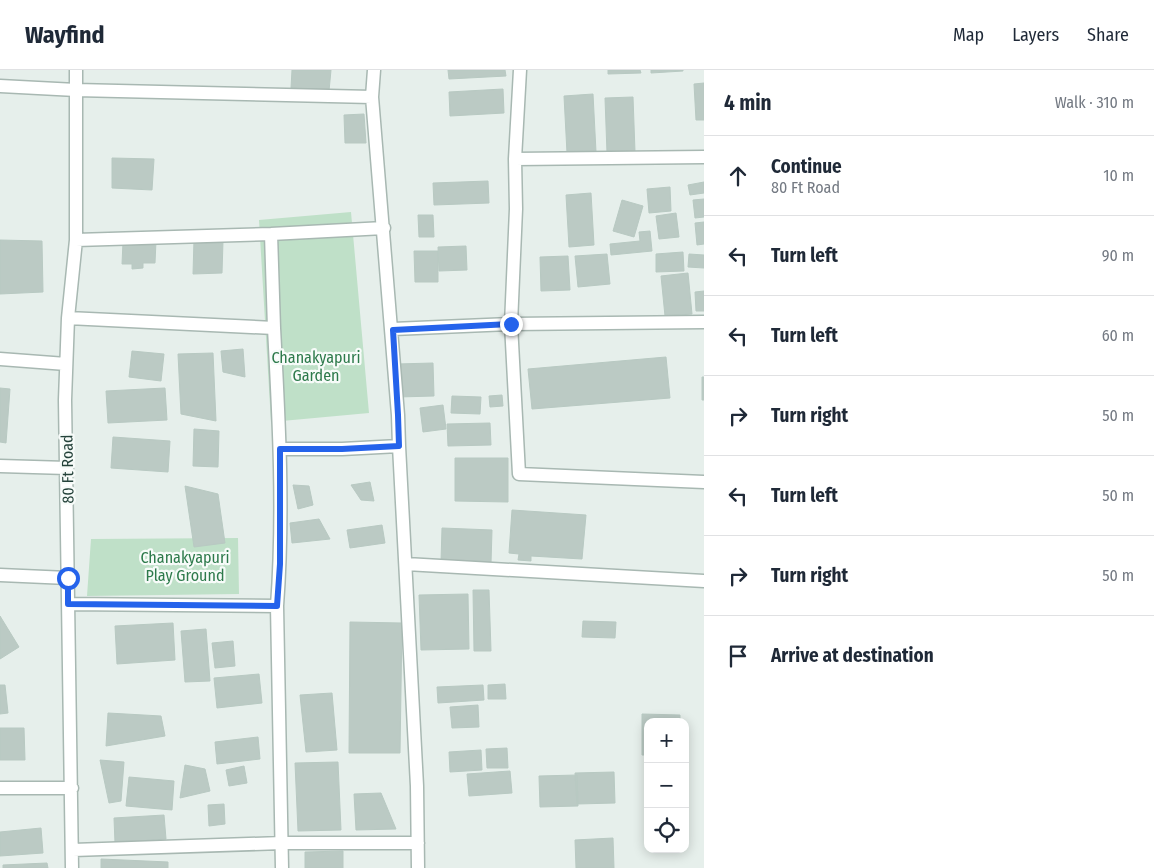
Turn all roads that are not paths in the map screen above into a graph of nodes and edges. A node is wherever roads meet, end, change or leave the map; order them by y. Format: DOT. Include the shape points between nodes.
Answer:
graph roads {
  1 [pos="76,70"];
  2 [pos="374,70"];
  3 [pos="520,70"];
  4 [pos="0,86"];
  5 [pos="76,90"];
  6 [pos="372,96"];
  7 [pos="515,158"];
  8 [pos="704,158"];
  9 [pos="384,228"];
  10 [pos="271,234"];
  11 [pos="76,240"];
  12 [pos="68,318"];
  13 [pos="704,322"];
  14 [pos="511,324"];
  15 [pos="274,328"];
  16 [pos="393,330"];
  17 [pos="0,359"];
  18 [pos="66,364"];
  19 [pos="399,446"];
  20 [pos="280,449"];
  21 [pos="0,466"];
  22 [pos="67,468"];
  23 [pos="704,482"];
  24 [pos="406,564"];
  25 [pos="0,575"];
  26 [pos="68,578"];
  27 [pos="704,581"];
  28 [pos="68,604"];
  29 [pos="277,606"];
  30 [pos="0,788"];
  31 [pos="72,788"];
  32 [pos="282,843"];
  33 [pos="418,843"];
  34 [pos="73,850"];
  35 [pos="72,868"];
  36 [pos="282,868"];
  37 [pos="418,868"];
  1 -- 5 [label="street, 80 Ft Road"];
  2 -- 6 [label="street"];
  3 -- 7 [label="street"];
  4 -- 5 [label="street"];
  5 -- 6 [label="street"];
  5 -- 11 [label="street, 80 Ft Road"];
  6 -- 9 [label="street"];
  7 -- 8 [label="street"];
  7 -- 14 [label="street"];
  9 -- 10 [label="street"];
  9 -- 16 [label="street"];
  10 -- 11 [label="street"];
  10 -- 15 [label="street"];
  11 -- 12 [label="street, 80 Ft Road"];
  12 -- 15 [label="street"];
  12 -- 18 [label="street, 80 Ft Road"];
  13 -- 14 [label="street"];
  14 -- 16 [label="street"];
  14 -- 23 [label="street" via="519,474"];
  15 -- 20 [label="street"];
  16 -- 19 [label="street"];
  17 -- 18 [label="street"];
  18 -- 22 [label="street, 80 Ft Road"];
  19 -- 20 [label="street"];
  19 -- 24 [label="street"];
  20 -- 29 [label="street"];
  21 -- 22 [label="street"];
  22 -- 26 [label="street, 80 Ft Road"];
  24 -- 27 [label="street"];
  24 -- 33 [label="street"];
  25 -- 26 [label="street"];
  26 -- 28 [label="street, 80 Ft Road"];
  28 -- 29 [label="street"];
  28 -- 31 [label="street, 80 Ft Road"];
  29 -- 32 [label="street"];
  30 -- 31 [label="street"];
  31 -- 34 [label="street, 80 Ft Road"];
  32 -- 33 [label="street"];
  32 -- 34 [label="street"];
  32 -- 36 [label="street"];
  33 -- 37 [label="street"];
  34 -- 35 [label="street, 80 Ft Road"];
}
